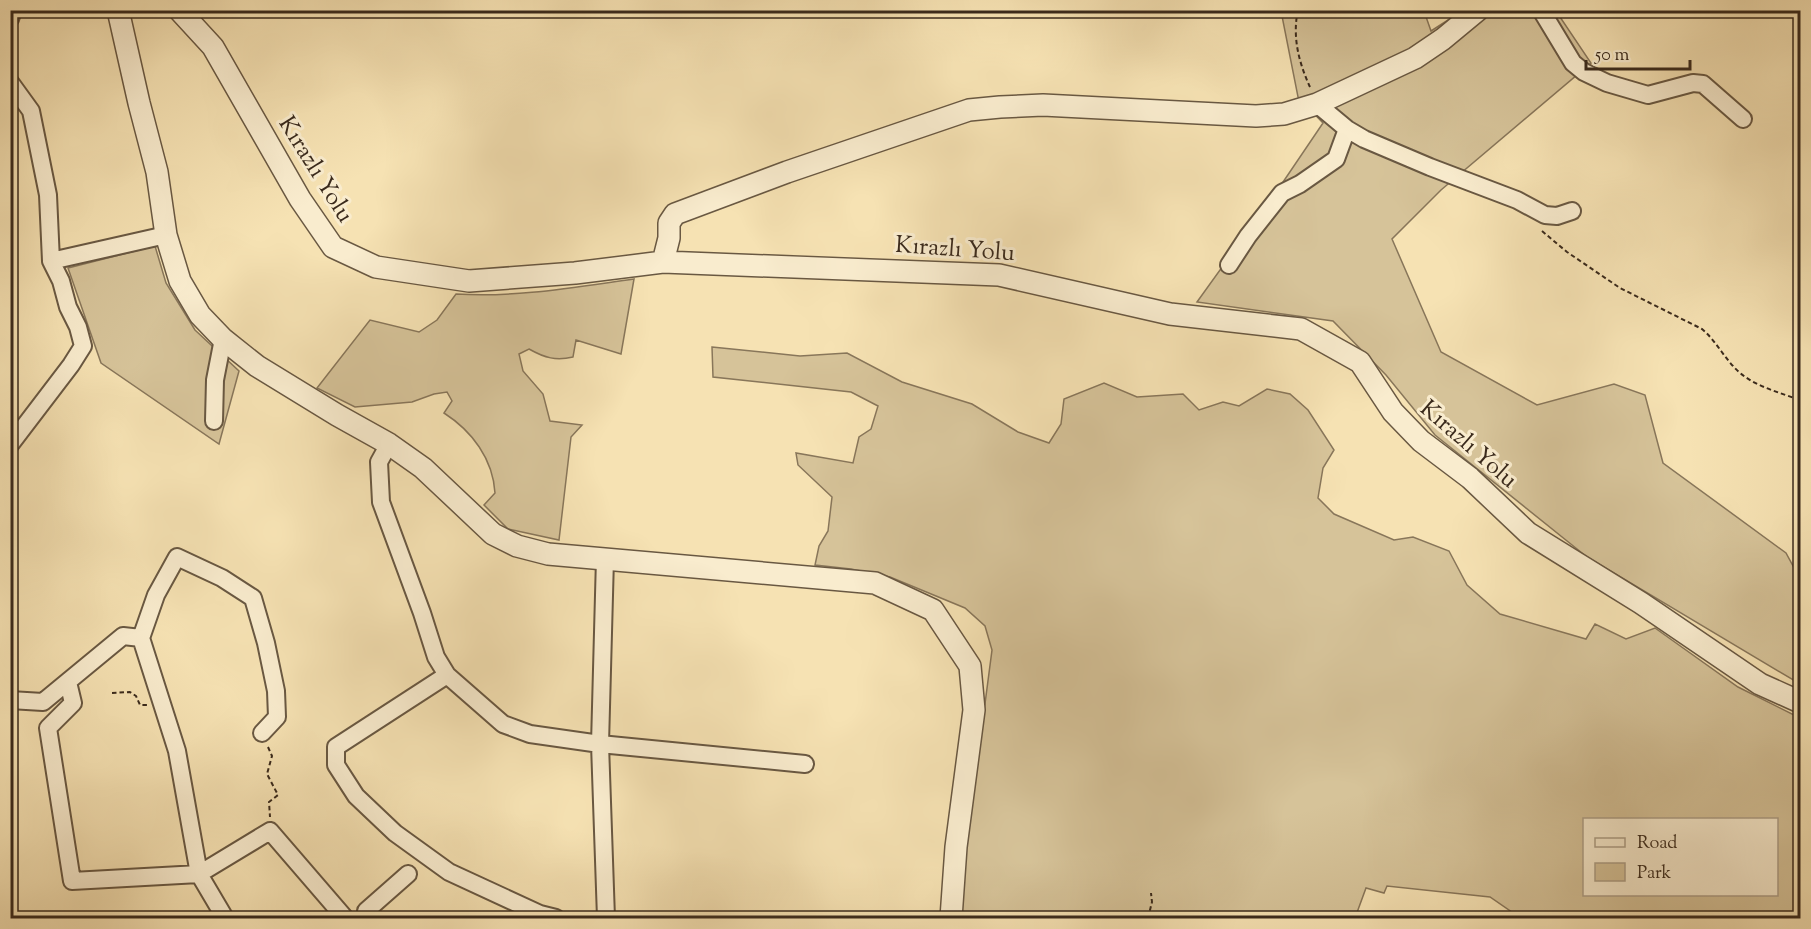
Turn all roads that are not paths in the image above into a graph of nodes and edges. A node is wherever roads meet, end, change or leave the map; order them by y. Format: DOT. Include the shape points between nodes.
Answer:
graph roads {
  1 [pos="13,10"];
  2 [pos="118,10"];
  3 [pos="179,10"];
  4 [pos="1478,10"];
  5 [pos="1541,10"];
  6 [pos="10,19"];
  7 [pos="10,82"];
  8 [pos="1317,104"];
  9 [pos="1743,119"];
  10 [pos="1347,129"];
  11 [pos="1572,212"];
  12 [pos="166,235"];
  13 [pos="51,261"];
  14 [pos="663,262"];
  15 [pos="1229,265"];
  16 [pos="223,339"];
  17 [pos="214,421"];
  18 [pos="389,444"];
  19 [pos="10,445"];
  20 [pos="605,558"];
  21 [pos="141,638"];
  22 [pos="447,675"];
  23 [pos="68,682"];
  24 [pos="10,700"];
  25 [pos="1800,702"];
  26 [pos="262,733"];
  27 [pos="600,744"];
  28 [pos="805,764"];
  29 [pos="408,873"];
  30 [pos="199,874"];
  31 [pos="367,916"];
  32 [pos="225,918"];
  33 [pos="345,918"];
  34 [pos="556,918"];
  35 [pos="606,918"];
  36 [pos="951,918"];
  1 -- 6 [label="street"];
  2 -- 12 [label="street" via="157,172"];
  3 -- 14 [label="street, Kırazlı Yolu" via="213,47 300,200 333,247 376,267 469,281"];
  4 -- 8 [label="street" via="1414,58"];
  5 -- 9 [label="street" via="1573,63 1584,72 1648,95 1703,84"];
  7 -- 13 [label="street" via="31,111 48,195"];
  8 -- 10 [label="street"];
  8 -- 14 [label="street" via="1284,114 1256,116 1043,105 969,110 675,214 669,222"];
  10 -- 11 [label="street" via="1545,215"];
  10 -- 15 [label="street" via="1336,159 1282,193"];
  12 -- 13 [label="street"];
  12 -- 16 [label="street" via="180,281 200,315"];
  13 -- 19 [label="street" via="83,346"];
  14 -- 25 [label="street, Kırazlı Yolu" via="999,275 1170,314 1301,329 1360,362 1394,412 1421,441 1470,478 1528,533 1760,684"];
  16 -- 17 [label="street" via="215,380"];
  16 -- 18 [label="street" via="337,416"];
  18 -- 20 [label="street" via="423,468 493,534 517,546 548,554"];
  18 -- 22 [label="street" via="379,462 381,502 436,657"];
  20 -- 27 [label="street"];
  20 -- 36 [label="street" via="875,583 933,610 970,666 974,710"];
  21 -- 23 [label="street" via="123,636"];
  21 -- 26 [label="street" via="156,595 177,556 253,598 276,691 277,717"];
  21 -- 30 [label="street" via="177,751"];
  22 -- 27 [label="street" via="503,724 530,734"];
  22 -- 34 [label="street" via="336,747 336,765 356,796 395,833 449,872"];
  23 -- 24 [label="street" via="43,702"];
  23 -- 30 [label="street" via="73,703 48,728 72,881"];
  27 -- 28 [label="street"];
  27 -- 35 [label="street"];
  29 -- 31 [label="street"];
  30 -- 32 [label="street"];
  30 -- 33 [label="street" via="270,831"];
}
